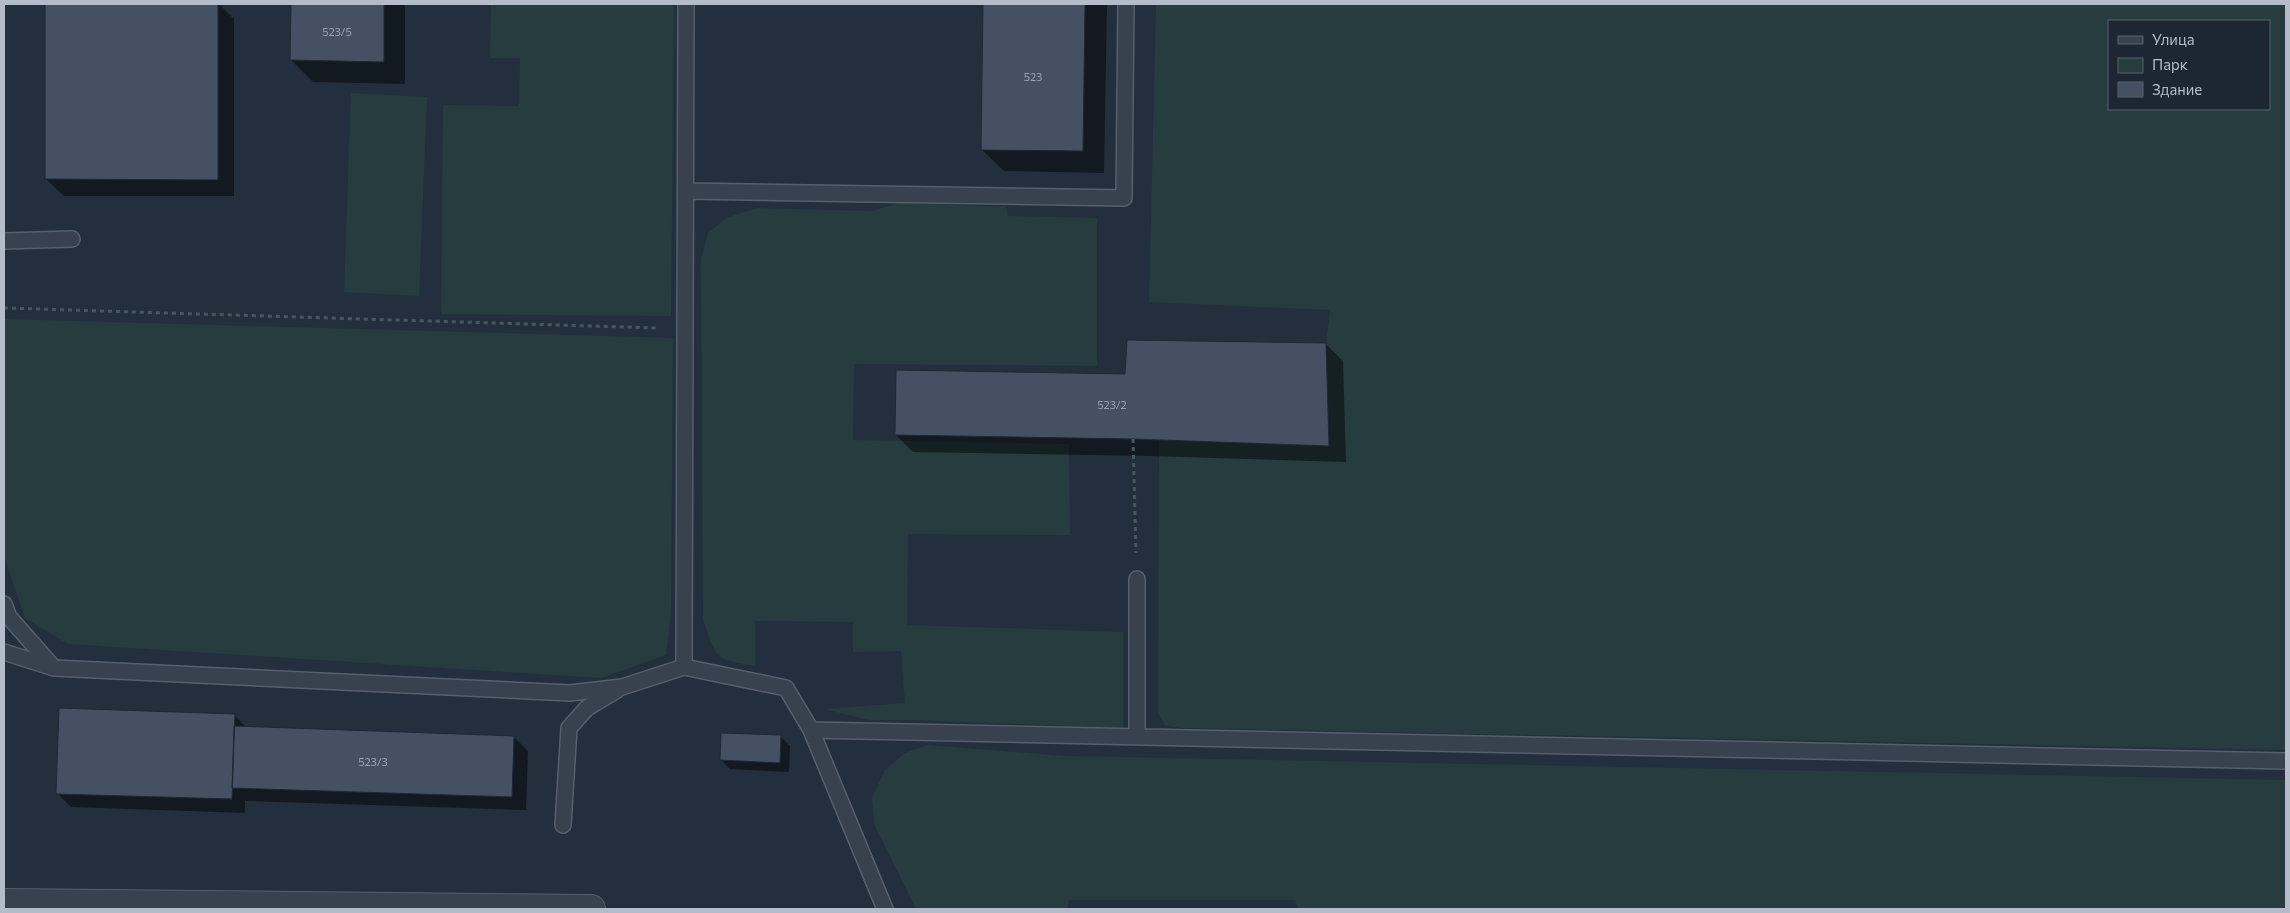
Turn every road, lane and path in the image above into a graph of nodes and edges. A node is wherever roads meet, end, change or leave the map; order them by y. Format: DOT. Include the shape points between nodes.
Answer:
graph roads {
  1 [pos="686,4"];
  2 [pos="1126,4"];
  3 [pos="686,191"];
  4 [pos="72,238"];
  5 [pos="4,241"];
  6 [pos="4,308"];
  7 [pos="685,329"];
  8 [pos="1133,439"];
  9 [pos="1137,579"];
  10 [pos="4,604"];
  11 [pos="4,652"];
  12 [pos="684,666"];
  13 [pos="54,668"];
  14 [pos="622,687"];
  15 [pos="811,730"];
  16 [pos="1137,737"];
  17 [pos="2286,761"];
  18 [pos="563,825"];
  19 [pos="4,903"];
  20 [pos="590,909"];
  21 [pos="885,909"];
  1 -- 3 [label="lane"];
  2 -- 3 [label="lane" via="1124,198"];
  3 -- 7 [label="lane"];
  4 -- 5 [label="lane"];
  6 -- 7 [label="path"];
  7 -- 12 [label="lane"];
  8 -- 9 [label="path"];
  9 -- 16 [label="lane"];
  10 -- 13 [label="lane" via="9,617"];
  11 -- 13 [label="lane"];
  12 -- 14 [label="lane"];
  12 -- 15 [label="lane" via="786,688"];
  13 -- 14 [label="lane" via="570,693"];
  14 -- 18 [label="lane" via="587,708 568,728"];
  15 -- 16 [label="lane"];
  15 -- 21 [label="lane"];
  16 -- 17 [label="lane"];
  19 -- 20 [label="street"];
}
